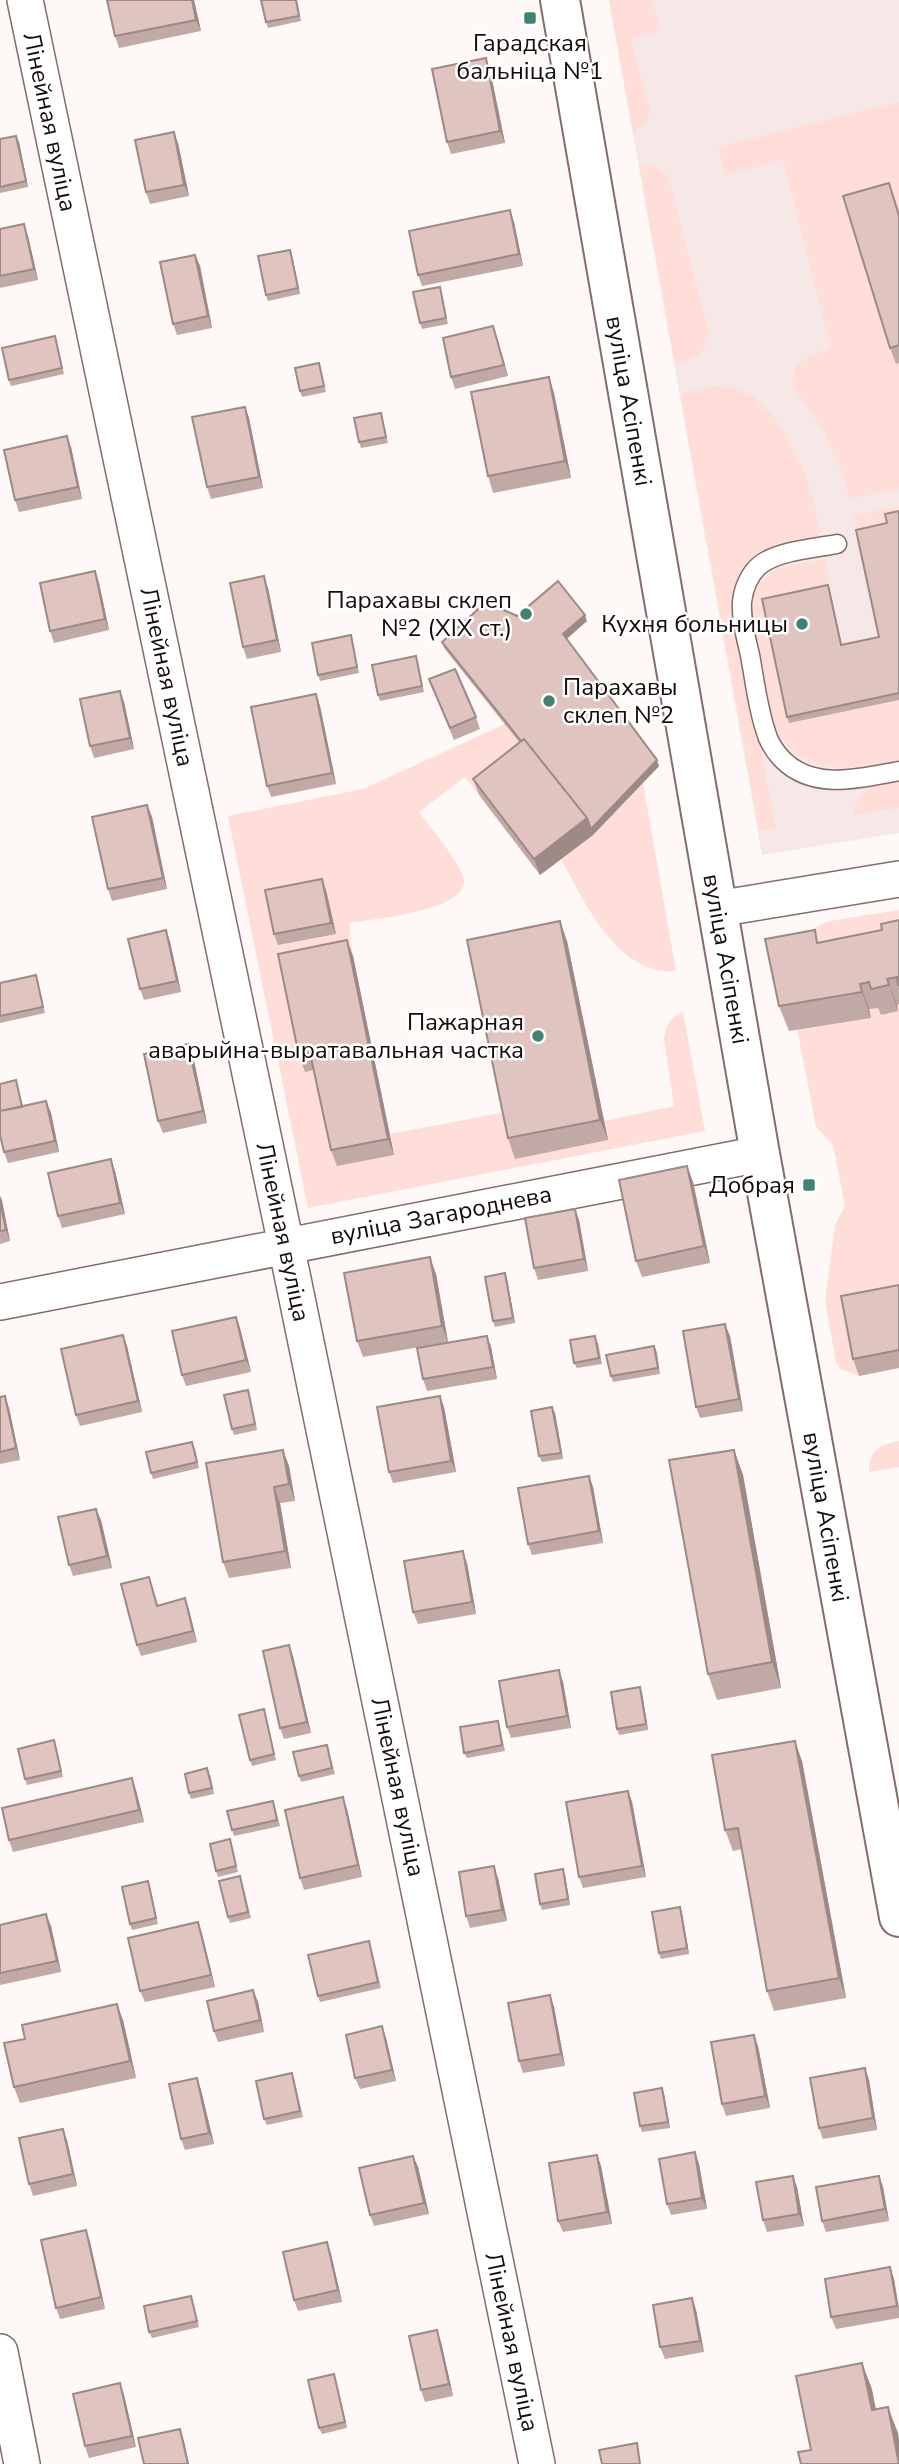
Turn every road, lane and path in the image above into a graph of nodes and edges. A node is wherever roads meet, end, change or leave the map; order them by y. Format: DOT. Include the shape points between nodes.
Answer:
graph roads {
  1 [pos="25,0"];
  2 [pos="560,0"];
  3 [pos="837,544"];
  4 [pos="899,771"];
  5 [pos="899,879"];
  6 [pos="717,909"];
  7 [pos="760,1154"];
  8 [pos="286,1245"];
  9 [pos="0,1302"];
  10 [pos="899,1917"];
  11 [pos="0,2352"];
  12 [pos="22,2464"];
  13 [pos="537,2464"];
  1 -- 8 [label="street, Лінейная вуліца"];
  2 -- 6 [label="main road, вуліца Асіпенкі"];
  3 -- 4 [label="lane" via="777,556 760,565 747,583 743,620 761,718 783,761 802,772 845,781"];
  5 -- 6 [label="street"];
  6 -- 7 [label="main road, вуліца Асіпенкі"];
  7 -- 8 [label="street, вуліца Загароднева"];
  7 -- 10 [label="main road, вуліца Асіпенкі"];
  8 -- 9 [label="street, вуліца Загароднева"];
  8 -- 13 [label="street, Лінейная вуліца"];
  11 -- 12 [label="street"];
}
